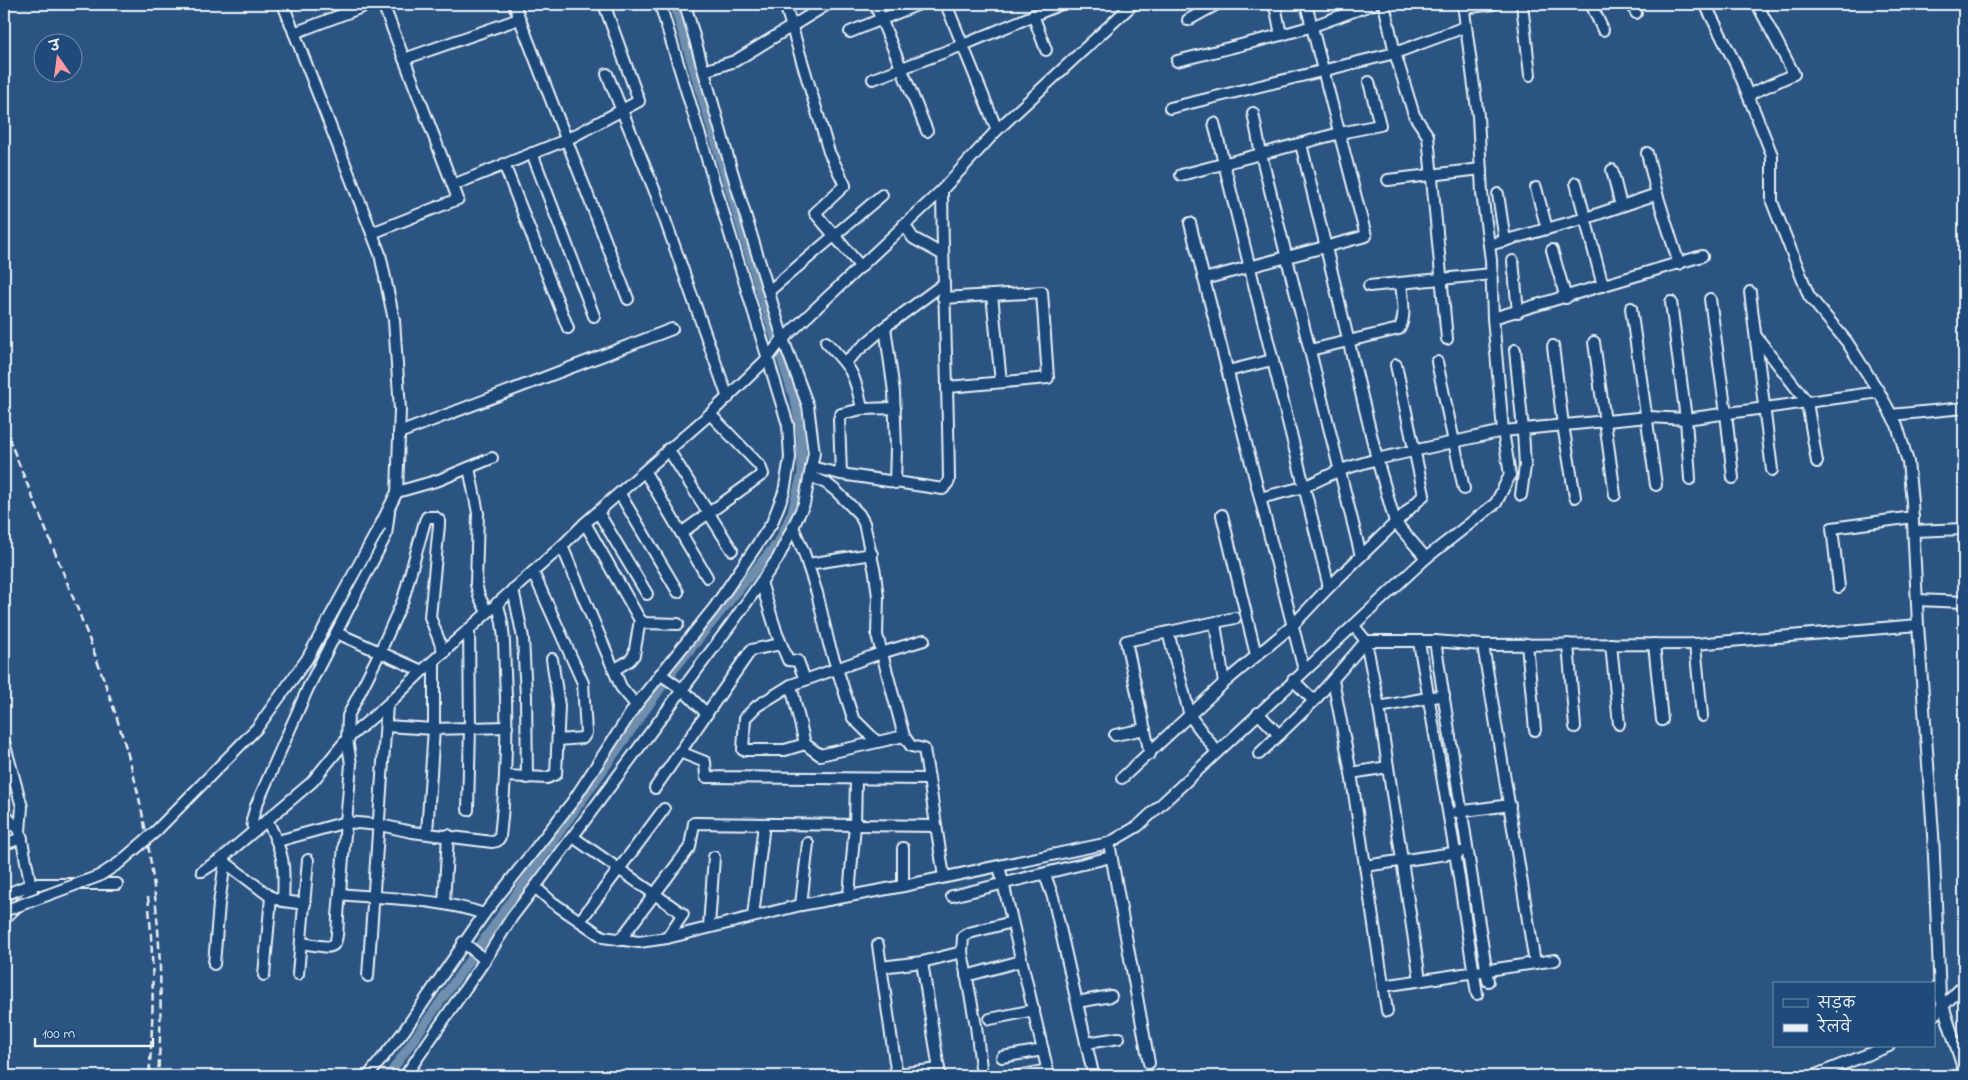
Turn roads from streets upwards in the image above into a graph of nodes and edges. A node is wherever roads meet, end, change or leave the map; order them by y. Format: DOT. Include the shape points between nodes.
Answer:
graph roads {
  1 [pos="283,4"];
  2 [pos="370,4"];
  3 [pos="383,4"];
  4 [pos="514,4"];
  5 [pos="604,4"];
  6 [pos="660,4"];
  7 [pos="685,4"];
  8 [pos="785,4"];
  9 [pos="828,4"];
  10 [pos="876,4"];
  11 [pos="919,4"];
  12 [pos="946,4"];
  13 [pos="1061,4"];
  14 [pos="1133,4"];
  15 [pos="1217,4"];
  16 [pos="1272,4"];
  17 [pos="1306,4"];
  18 [pos="1373,4"];
  19 [pos="1384,4"];
  20 [pos="1493,4"];
  21 [pos="1522,4"];
  22 [pos="1591,4"];
  23 [pos="1705,4"];
  24 [pos="1757,4"];
  25 [pos="1468,7"];
  26 [pos="1033,16"];
  27 [pos="519,19"];
  28 [pos="882,19"];
  29 [pos="1188,20"];
  30 [pos="1313,26"];
  31 [pos="792,27"];
  32 [pos="1465,27"];
  33 [pos="1603,30"];
  34 [pos="294,32"];
  35 [pos="850,32"];
  36 [pos="1281,34"];
  37 [pos="963,45"];
  38 [pos="1046,50"];
  39 [pos="1395,53"];
  40 [pos="404,59"];
  41 [pos="1177,61"];
  42 [pos="902,68"];
  43 [pos="1324,70"];
  44 [pos="704,71"];
  45 [pos="607,74"];
  46 [pos="1530,75"];
  47 [pos="873,79"];
  48 [pos="1369,82"];
  49 [pos="1748,95"];
  50 [pos="1170,108"];
  51 [pos="621,109"];
  52 [pos="1253,113"];
  53 [pos="1214,123"];
  54 [pos="926,130"];
  55 [pos="997,130"];
  56 [pos="1340,133"];
  57 [pos="566,140"];
  58 [pos="1301,144"];
  59 [pos="532,153"];
  60 [pos="1647,153"];
  61 [pos="1261,154"];
  62 [pos="504,164"];
  63 [pos="1223,164"];
  64 [pos="1481,169"];
  65 [pos="1612,170"];
  66 [pos="1432,174"];
  67 [pos="1181,175"];
  68 [pos="1388,180"];
  69 [pos="1576,183"];
  70 [pos="453,185"];
  71 [pos="1536,188"];
  72 [pos="942,190"];
  73 [pos="1498,194"];
  74 [pos="1657,194"];
  75 [pos="882,195"];
  76 [pos="1621,206"];
  77 [pos="1586,218"];
  78 [pos="1190,222"];
  79 [pos="1547,229"];
  80 [pos="908,231"];
  81 [pos="372,233"];
  82 [pos="835,236"];
  83 [pos="1497,243"];
  84 [pos="1326,247"];
  85 [pos="1552,250"];
  86 [pos="942,254"];
  87 [pos="1702,256"];
  88 [pos="1287,257"];
  89 [pos="1513,261"];
  90 [pos="1679,264"];
  91 [pos="860,267"];
  92 [pos="1249,267"];
  93 [pos="1492,274"];
  94 [pos="1204,279"];
  95 [pos="1442,279"];
  96 [pos="1402,283"];
  97 [pos="942,285"];
  98 [pos="1370,286"];
  99 [pos="1603,286"];
  100 [pos="769,290"];
  101 [pos="1750,292"];
  102 [pos="992,295"];
  103 [pos="943,298"];
  104 [pos="1566,298"];
  105 [pos="1710,299"];
  106 [pos="628,300"];
  107 [pos="1671,302"];
  108 [pos="1631,308"];
  109 [pos="1518,312"];
  110 [pos="594,316"];
  111 [pos="1499,317"];
  112 [pos="885,327"];
  113 [pos="568,328"];
  114 [pos="672,330"];
  115 [pos="1755,336"];
  116 [pos="1447,339"];
  117 [pos="782,340"];
  118 [pos="1349,341"];
  119 [pos="826,342"];
  120 [pos="1594,342"];
  121 [pos="1553,346"];
  122 [pos="1310,350"];
  123 [pos="1514,350"];
  124 [pos="769,356"];
  125 [pos="1272,360"];
  126 [pos="845,362"];
  127 [pos="1437,362"];
  128 [pos="1396,365"];
  129 [pos="1228,372"];
  130 [pos="1001,382"];
  131 [pos="948,388"];
  132 [pos="1879,392"];
  133 [pos="728,398"];
  134 [pos="1807,402"];
  135 [pos="895,408"];
  136 [pos="1764,408"];
  137 [pos="1964,408"];
  138 [pos="862,409"];
  139 [pos="1726,413"];
  140 [pos="710,414"];
  141 [pos="1891,415"];
  142 [pos="1648,417"];
  143 [pos="1686,419"];
  144 [pos="1606,422"];
  145 [pos="1563,425"];
  146 [pos="1513,431"];
  147 [pos="399,433"];
  148 [pos="1454,442"];
  149 [pos="668,449"];
  150 [pos="1415,450"];
  151 [pos="492,458"];
  152 [pos="1377,459"];
  153 [pos="1816,462"];
  154 [pos="469,468"];
  155 [pos="1340,470"];
  156 [pos="1772,470"];
  157 [pos="645,472"];
  158 [pos="810,472"];
  159 [pos="841,474"];
  160 [pos="1733,478"];
  161 [pos="1690,479"];
  162 [pos="895,483"];
  163 [pos="1656,485"];
  164 [pos="1304,487"];
  165 [pos="1464,488"];
  166 [pos="397,492"];
  167 [pos="620,494"];
  168 [pos="1521,495"];
  169 [pos="1615,495"];
  170 [pos="1575,497"];
  171 [pos="1260,498"];
  172 [pos="389,508"];
  173 [pos="598,512"];
  174 [pos="710,514"];
  175 [pos="1222,514"];
  176 [pos="1913,517"];
  177 [pos="1395,522"];
  178 [pos="585,523"];
  179 [pos="793,527"];
  180 [pos="1964,529"];
  181 [pos="1914,531"];
  182 [pos="681,533"];
  183 [pos="562,546"];
  184 [pos="732,550"];
  185 [pos="872,554"];
  186 [pos="1361,556"];
  187 [pos="1426,558"];
  188 [pos="808,564"];
  189 [pos="533,572"];
  190 [pos="707,577"];
  191 [pos="761,582"];
  192 [pos="1328,587"];
  193 [pos="1839,588"];
  194 [pos="513,590"];
  195 [pos="678,592"];
  196 [pos="647,594"];
  197 [pos="1917,600"];
  198 [pos="1964,602"];
  199 [pos="497,603"];
  200 [pos="487,612"];
  201 [pos="1235,618"];
  202 [pos="640,620"];
  203 [pos="1215,622"];
  204 [pos="678,624"];
  205 [pos="1918,625"];
  206 [pos="1292,626"];
  207 [pos="469,629"];
  208 [pos="1168,632"];
  209 [pos="336,633"];
  210 [pos="1360,633"];
  211 [pos="924,640"];
  212 [pos="1435,641"];
  213 [pos="1419,642"];
  214 [pos="781,644"];
  215 [pos="1483,644"];
  216 [pos="1527,644"];
  217 [pos="1568,644"];
  218 [pos="1611,644"];
  219 [pos="1654,644"];
  220 [pos="1694,644"];
  221 [pos="380,652"];
  222 [pos="444,653"];
  223 [pos="881,653"];
  224 [pos="1256,655"];
  225 [pos="552,659"];
  226 [pos="434,661"];
  227 [pos="422,670"];
  228 [pos="614,670"];
  229 [pos="836,670"];
  230 [pos="1304,670"];
  231 [pos="665,678"];
  232 [pos="805,680"];
  233 [pos="1333,680"];
  234 [pos="1224,683"];
  235 [pos="791,685"];
  236 [pos="1298,685"];
  237 [pos="683,690"];
  238 [pos="1444,695"];
  239 [pos="1428,698"];
  240 [pos="1314,701"];
  241 [pos="636,704"];
  242 [pos="388,705"];
  243 [pos="1379,707"];
  244 [pos="706,714"];
  245 [pos="1190,716"];
  246 [pos="1702,716"];
  247 [pos="1263,719"];
  248 [pos="1662,720"];
  249 [pos="1619,724"];
  250 [pos="386,726"];
  251 [pos="1575,726"];
  252 [pos="507,727"];
  253 [pos="470,728"];
  254 [pos="1145,729"];
  255 [pos="434,730"];
  256 [pos="1534,730"];
  257 [pos="1115,735"];
  258 [pos="1279,735"];
  259 [pos="904,736"];
  260 [pos="347,738"];
  261 [pos="558,740"];
  262 [pos="4,742"];
  263 [pos="876,742"];
  264 [pos="805,744"];
  265 [pos="680,752"];
  266 [pos="1217,752"];
  267 [pos="1150,754"];
  268 [pos="1259,754"];
  269 [pos="1388,767"];
  270 [pos="1350,773"];
  271 [pos="506,776"];
  272 [pos="527,778"];
  273 [pos="1122,778"];
  274 [pos="856,779"];
  275 [pos="928,779"];
  276 [pos="655,788"];
  277 [pos="1510,805"];
  278 [pos="664,809"];
  279 [pos="468,810"];
  280 [pos="1462,811"];
  281 [pos="1448,813"];
  282 [pos="4,814"];
  283 [pos="267,820"];
  284 [pos="346,822"];
  285 [pos="764,824"];
  286 [pos="380,825"];
  287 [pos="855,825"];
  288 [pos="936,826"];
  289 [pos="254,831"];
  290 [pos="427,833"];
  291 [pos="21,835"];
  292 [pos="448,835"];
  293 [pos="573,837"];
  294 [pos="278,841"];
  295 [pos="808,843"];
  296 [pos="4,844"];
  297 [pos="904,848"];
  298 [pos="1110,850"];
  299 [pos="1468,851"];
  300 [pos="1455,852"];
  301 [pos="714,857"];
  302 [pos="308,860"];
  303 [pos="1402,860"];
  304 [pos="223,861"];
  305 [pos="1365,866"];
  306 [pos="619,869"];
  307 [pos="202,871"];
  308 [pos="1001,874"];
  309 [pos="1045,875"];
  310 [pos="944,877"];
  311 [pos="32,884"];
  312 [pos="116,884"];
  313 [pos="903,886"];
  314 [pos="535,887"];
  315 [pos="340,894"];
  316 [pos="655,894"];
  317 [pos="4,895"];
  318 [pos="849,895"];
  319 [pos="952,896"];
  320 [pos="271,897"];
  321 [pos="375,898"];
  322 [pos="283,902"];
  323 [pos="444,903"];
  324 [pos="305,904"];
  325 [pos="802,905"];
  326 [pos="4,910"];
  327 [pos="476,911"];
  328 [pos="753,916"];
  329 [pos="4,919"];
  330 [pos="580,921"];
  331 [pos="1012,922"];
  332 [pos="709,926"];
  333 [pos="667,938"];
  334 [pos="620,940"];
  335 [pos="301,943"];
  336 [pos="465,944"];
  337 [pos="878,945"];
  338 [pos="962,952"];
  339 [pos="482,957"];
  340 [pos="1555,960"];
  341 [pos="922,962"];
  342 [pos="1021,962"];
  343 [pos="1535,963"];
  344 [pos="214,964"];
  345 [pos="881,966"];
  346 [pos="1485,970"];
  347 [pos="1474,972"];
  348 [pos="298,974"];
  349 [pos="264,975"];
  350 [pos="368,976"];
  351 [pos="966,976"];
  352 [pos="1420,980"];
  353 [pos="1488,981"];
  354 [pos="1383,986"];
  355 [pos="1964,986"];
  356 [pos="1477,994"];
  357 [pos="1111,996"];
  358 [pos="1077,1002"];
  359 [pos="1034,1010"];
  360 [pos="1387,1011"];
  361 [pos="1940,1013"];
  362 [pos="990,1019"];
  363 [pos="1119,1038"];
  364 [pos="1086,1044"];
  365 [pos="1884,1048"];
  366 [pos="1043,1050"];
  367 [pos="1002,1057"];
  368 [pos="1149,1063"];
  369 [pos="1092,1069"];
  370 [pos="1964,1071"];
  371 [pos="939,1072"];
  372 [pos="1049,1073"];
  373 [pos="897,1075"];
  374 [pos="368,1076"];
  375 [pos="405,1076"];
  376 [pos="982,1076"];
  377 [pos="1018,1076"];
  378 [pos="1813,1076"];
  1 -- 34 [label="street"];
  2 -- 34 [label="street"];
  3 -- 40 [label="street"];
  4 -- 27 [label="street"];
  5 -- 51 [label="street" via="639,101"];
  6 -- 124 [label="street"];
  7 -- 44 [label="street"];
  8 -- 31 [label="street"];
  9 -- 31 [label="street"];
  10 -- 28 [label="street"];
  11 -- 28 [label="street"];
  12 -- 37 [label="street"];
  13 -- 26 [label="street"];
  14 -- 55 [label="street"];
  15 -- 29 [label="street"];
  16 -- 36 [label="street"];
  17 -- 30 [label="street"];
  18 -- 30 [label="street"];
  19 -- 39 [label="street"];
  20 -- 25 [label="street"];
  21 -- 46 [label="street"];
  22 -- 33 [label="street"];
  23 -- 49 [label="street"];
  24 -- 49 [label="street" via="1794,74"];
  25 -- 32 [label="street"];
  26 -- 37 [label="street"];
  26 -- 38 [label="street"];
  27 -- 40 [label="street"];
  27 -- 57 [label="street"];
  28 -- 35 [label="street"];
  28 -- 42 [label="street"];
  30 -- 36 [label="street"];
  30 -- 43 [label="street"];
  31 -- 44 [label="street" via="735,61"];
  31 -- 82 [label="street" via="828,147 845,184 815,212"];
  32 -- 39 [label="street"];
  32 -- 64 [label="street" via="1478,116"];
  34 -- 81 [label="street"];
  36 -- 41 [label="street"];
  37 -- 42 [label="street"];
  37 -- 55 [label="street"];
  39 -- 43 [label="street"];
  39 -- 66 [label="street" via="1414,115 1428,136"];
  40 -- 70 [label="street"];
  42 -- 47 [label="street"];
  42 -- 54 [label="street"];
  43 -- 50 [label="street"];
  43 -- 56 [label="street"];
  44 -- 100 [label="street"];
  45 -- 51 [label="street"];
  48 -- 56 [label="street" via="1380,125"];
  49 -- 132 [label="street" via="1772,155 1772,202 1809,296 1847,342"];
  51 -- 57 [label="street"];
  51 -- 133 [label="street" via="656,194"];
  52 -- 61 [label="street"];
  53 -- 63 [label="street"];
  55 -- 72 [label="street"];
  56 -- 58 [label="street"];
  56 -- 84 [label="street" via="1366,236"];
  57 -- 59 [label="street"];
  57 -- 106 [label="street"];
  58 -- 61 [label="street"];
  58 -- 84 [label="street"];
  59 -- 62 [label="street"];
  59 -- 110 [label="street"];
  60 -- 74 [label="street"];
  61 -- 63 [label="street"];
  61 -- 88 [label="street"];
  62 -- 70 [label="street"];
  62 -- 113 [label="street"];
  63 -- 67 [label="street"];
  63 -- 92 [label="street"];
  64 -- 66 [label="street"];
  64 -- 83 [label="street"];
  65 -- 76 [label="street"];
  66 -- 68 [label="street"];
  66 -- 95 [label="street"];
  69 -- 77 [label="street"];
  70 -- 81 [label="street" via="458,200"];
  71 -- 79 [label="street"];
  72 -- 80 [label="street"];
  72 -- 86 [label="street"];
  73 -- 83 [label="street"];
  74 -- 76 [label="street"];
  74 -- 90 [label="street"];
  75 -- 82 [label="street"];
  76 -- 77 [label="street"];
  77 -- 79 [label="street"];
  77 -- 99 [label="street"];
  78 -- 94 [label="street"];
  79 -- 83 [label="street"];
  80 -- 86 [label="street"];
  80 -- 91 [label="street"];
  81 -- 147 [label="street" via="380,254 394,320"];
  82 -- 91 [label="street"];
  82 -- 100 [label="street"];
  83 -- 93 [label="street"];
  84 -- 88 [label="street"];
  84 -- 118 [label="street"];
  85 -- 104 [label="street"];
  86 -- 97 [label="street"];
  87 -- 90 [label="street"];
  88 -- 92 [label="street"];
  88 -- 122 [label="street"];
  89 -- 109 [label="street"];
  90 -- 99 [label="street"];
  91 -- 117 [label="street"];
  92 -- 94 [label="street"];
  92 -- 125 [label="street"];
  93 -- 95 [label="street"];
  93 -- 111 [label="street"];
  94 -- 129 [label="street"];
  95 -- 96 [label="street"];
  95 -- 116 [label="street"];
  96 -- 98 [label="street"];
  96 -- 118 [label="street" via="1403,323 1399,329"];
  97 -- 103 [label="street"];
  97 -- 112 [label="street"];
  99 -- 104 [label="street"];
  100 -- 117 [label="street"];
  101 -- 115 [label="street"];
  102 -- 103 [label="street"];
  102 -- 130 [label="street"];
  102 -- 130 [label="street" via="1042,292 1048,378"];
  103 -- 131 [label="street"];
  104 -- 109 [label="street"];
  105 -- 139 [label="street"];
  107 -- 143 [label="street"];
  108 -- 142 [label="street"];
  109 -- 111 [label="street"];
  111 -- 146 [label="street"];
  112 -- 126 [label="street"];
  112 -- 135 [label="street"];
  114 -- 147 [label="street"];
  115 -- 134 [label="street"];
  115 -- 136 [label="street"];
  117 -- 124 [label="street"];
  117 -- 158 [label="street" via="808,406 814,453"];
  118 -- 122 [label="street"];
  118 -- 152 [label="street"];
  119 -- 126 [label="street"];
  120 -- 144 [label="street"];
  121 -- 145 [label="street"];
  122 -- 155 [label="street"];
  123 -- 146 [label="street"];
  124 -- 133 [label="street"];
  124 -- 231 [label="street" via="788,425 790,458 784,492 772,523"];
  125 -- 129 [label="street"];
  125 -- 164 [label="street"];
  126 -- 138 [label="street" via="856,381"];
  127 -- 148 [label="street"];
  128 -- 150 [label="street"];
  129 -- 171 [label="street"];
  130 -- 131 [label="street"];
  131 -- 162 [label="street" via="949,482 943,489"];
  132 -- 134 [label="street"];
  132 -- 141 [label="street"];
  133 -- 140 [label="street"];
  134 -- 136 [label="street"];
  134 -- 153 [label="street"];
  135 -- 138 [label="street"];
  135 -- 162 [label="street"];
  136 -- 139 [label="street"];
  136 -- 156 [label="street"];
  137 -- 141 [label="street"];
  138 -- 159 [label="street" via="841,414 839,419"];
  139 -- 143 [label="street"];
  139 -- 160 [label="street"];
  140 -- 149 [label="street"];
  140 -- 174 [label="street" via="763,470 760,477"];
  141 -- 176 [label="street" via="1908,462"];
  142 -- 143 [label="street"];
  142 -- 144 [label="street"];
  142 -- 163 [label="street"];
  143 -- 161 [label="street"];
  144 -- 145 [label="street"];
  144 -- 169 [label="street"];
  145 -- 146 [label="street"];
  145 -- 170 [label="street"];
  146 -- 148 [label="street"];
  146 -- 168 [label="street" via="1525,466"];
  146 -- 187 [label="street" via="1510,475 1496,503"];
  147 -- 166 [label="street"];
  148 -- 150 [label="street"];
  148 -- 165 [label="street"];
  149 -- 157 [label="street"];
  149 -- 174 [label="street"];
  150 -- 152 [label="street"];
  150 -- 177 [label="street" via="1424,495"];
  151 -- 154 [label="street"];
  152 -- 155 [label="street"];
  152 -- 177 [label="street"];
  154 -- 166 [label="street"];
  154 -- 200 [label="street" via="478,512 476,584"];
  155 -- 164 [label="street"];
  155 -- 186 [label="street"];
  157 -- 167 [label="street"];
  157 -- 182 [label="street"];
  158 -- 159 [label="street"];
  158 -- 179 [label="street" via="804,504"];
  158 -- 185 [label="street" via="859,514"];
  159 -- 162 [label="street"];
  164 -- 171 [label="street"];
  164 -- 192 [label="street"];
  166 -- 172 [label="street"];
  167 -- 173 [label="street"];
  167 -- 195 [label="street"];
  171 -- 206 [label="street"];
  172 -- 209 [label="street" via="386,535"];
  172 -- 326 [label="street, bridge" via="308,658 257,728 119,863 99,876"];
  173 -- 178 [label="street"];
  173 -- 196 [label="street"];
  174 -- 182 [label="street"];
  174 -- 184 [label="street"];
  175 -- 224 [label="street"];
  176 -- 181 [label="street"];
  176 -- 193 [label="street" via="1832,528"];
  177 -- 186 [label="street"];
  177 -- 187 [label="street"];
  178 -- 183 [label="street"];
  178 -- 202 [label="street"];
  179 -- 188 [label="street"];
  179 -- 191 [label="street" via="778,558"];
  180 -- 181 [label="street"];
  181 -- 197 [label="street"];
  182 -- 190 [label="street"];
  183 -- 189 [label="street"];
  183 -- 228 [label="street"];
  185 -- 188 [label="street"];
  185 -- 223 [label="street"];
  186 -- 192 [label="street"];
  187 -- 210 [label="street"];
  188 -- 229 [label="street"];
  189 -- 194 [label="street"];
  189 -- 261 [label="street" via="583,683 586,732 583,738"];
  191 -- 214 [label="street"];
  191 -- 237 [label="street"];
  192 -- 206 [label="street"];
  194 -- 199 [label="street"];
  194 -- 272 [label="street" via="523,638"];
  197 -- 198 [label="street"];
  197 -- 205 [label="street"];
  199 -- 200 [label="street"];
  199 -- 252 [label="street" via="503,621"];
  200 -- 207 [label="street"];
  201 -- 203 [label="street"];
  202 -- 204 [label="street"];
  202 -- 228 [label="street" via="634,655"];
  203 -- 208 [label="street"];
  203 -- 234 [label="street"];
  205 -- 220 [label="street"];
  205 -- 361 [label="street" via="1933,834"];
  206 -- 224 [label="street"];
  206 -- 230 [label="street"];
  207 -- 222 [label="street"];
  207 -- 253 [label="street"];
  208 -- 245 [label="street"];
  208 -- 254 [label="street" via="1126,641"];
  209 -- 221 [label="street"];
  209 -- 289 [label="street" via="256,806 252,820"];
  210 -- 213 [label="street"];
  210 -- 230 [label="street"];
  210 -- 233 [label="street"];
  210 -- 243 [label="street"];
  211 -- 223 [label="street"];
  212 -- 213 [label="street"];
  212 -- 215 [label="street"];
  212 -- 238 [label="street"];
  213 -- 239 [label="street"];
  214 -- 232 [label="street" via="788,660 798,661"];
  214 -- 244 [label="street" via="752,650"];
  215 -- 216 [label="street"];
  215 -- 277 [label="street"];
  216 -- 217 [label="street"];
  216 -- 256 [label="street"];
  217 -- 218 [label="street"];
  217 -- 251 [label="street"];
  218 -- 219 [label="street"];
  218 -- 249 [label="street"];
  219 -- 220 [label="street"];
  219 -- 248 [label="street"];
  220 -- 246 [label="street"];
  221 -- 222 [label="street" via="407,589 424,521 431,516 439,520 439,525 430,617"];
  221 -- 227 [label="street"];
  221 -- 260 [label="street" via="348,716"];
  222 -- 226 [label="street"];
  223 -- 229 [label="street"];
  223 -- 259 [label="street"];
  224 -- 234 [label="street"];
  225 -- 261 [label="street" via="558,696"];
  226 -- 227 [label="street"];
  226 -- 255 [label="street"];
  227 -- 242 [label="street"];
  228 -- 241 [label="street" via="624,692"];
  229 -- 232 [label="street"];
  229 -- 263 [label="street" via="853,718"];
  230 -- 236 [label="street"];
  231 -- 237 [label="street"];
  231 -- 241 [label="street"];
  232 -- 235 [label="street"];
  233 -- 240 [label="street"];
  233 -- 270 [label="street"];
  234 -- 245 [label="street"];
  235 -- 264 [label="street"];
  235 -- 264 [label="street" via="757,706 745,718 744,750 785,750"];
  236 -- 240 [label="street"];
  236 -- 247 [label="street"];
  237 -- 244 [label="street"];
  237 -- 293 [label="street"];
  238 -- 239 [label="street"];
  238 -- 280 [label="street"];
  239 -- 243 [label="street"];
  239 -- 281 [label="street"];
  240 -- 258 [label="street"];
  241 -- 327 [label="street" via="578,794"];
  242 -- 250 [label="street"];
  242 -- 260 [label="street"];
  243 -- 269 [label="street"];
  244 -- 265 [label="street"];
  245 -- 266 [label="street"];
  245 -- 267 [label="street"];
  247 -- 258 [label="street"];
  247 -- 266 [label="street"];
  250 -- 255 [label="street"];
  250 -- 286 [label="street"];
  252 -- 253 [label="street"];
  252 -- 271 [label="street"];
  253 -- 255 [label="street"];
  253 -- 279 [label="street"];
  254 -- 257 [label="street"];
  254 -- 267 [label="street"];
  255 -- 290 [label="street"];
  258 -- 268 [label="street"];
  259 -- 263 [label="street"];
  259 -- 275 [label="street" via="911,746 924,749"];
  260 -- 283 [label="street" via="312,782"];
  260 -- 284 [label="street" via="351,764"];
  261 -- 272 [label="street" via="556,774"];
  262 -- 291 [label="street" via="22,807"];
  263 -- 264 [label="street" via="820,755"];
  265 -- 274 [label="street" via="705,762 706,777"];
  265 -- 276 [label="street"];
  266 -- 298 [label="street"];
  267 -- 273 [label="street"];
  269 -- 270 [label="street"];
  269 -- 303 [label="street"];
  270 -- 305 [label="street"];
  271 -- 272 [label="street"];
  271 -- 292 [label="street" via="497,841"];
  274 -- 275 [label="street"];
  274 -- 287 [label="street"];
  275 -- 288 [label="street"];
  277 -- 280 [label="street"];
  277 -- 343 [label="street"];
  278 -- 306 [label="street"];
  280 -- 281 [label="street"];
  280 -- 299 [label="street"];
  281 -- 300 [label="street"];
  282 -- 291 [label="street"];
  283 -- 289 [label="street"];
  283 -- 294 [label="street"];
  284 -- 286 [label="street"];
  284 -- 294 [label="street"];
  284 -- 315 [label="street"];
  285 -- 287 [label="street"];
  285 -- 316 [label="street" via="694,823 690,847"];
  285 -- 328 [label="street"];
  286 -- 290 [label="street"];
  286 -- 321 [label="street"];
  287 -- 288 [label="street"];
  287 -- 318 [label="street"];
  288 -- 310 [label="street"];
  289 -- 304 [label="street"];
  290 -- 292 [label="street"];
  291 -- 296 [label="street"];
  291 -- 311 [label="street"];
  292 -- 323 [label="street"];
  293 -- 306 [label="street"];
  293 -- 314 [label="street"];
  294 -- 322 [label="street" via="285,867"];
  295 -- 325 [label="street"];
  297 -- 313 [label="street"];
  298 -- 308 [label="street"];
  298 -- 309 [label="street"];
  298 -- 368 [label="street"];
  299 -- 300 [label="street"];
  299 -- 346 [label="street"];
  300 -- 303 [label="street"];
  300 -- 347 [label="street"];
  301 -- 332 [label="street"];
  302 -- 324 [label="street"];
  303 -- 305 [label="street"];
  303 -- 352 [label="street"];
  304 -- 307 [label="street"];
  304 -- 320 [label="street"];
  304 -- 344 [label="street"];
  305 -- 354 [label="street"];
  306 -- 316 [label="street"];
  306 -- 330 [label="street"];
  308 -- 309 [label="street"];
  308 -- 310 [label="street"];
  308 -- 319 [label="street"];
  308 -- 331 [label="street"];
  309 -- 358 [label="street"];
  310 -- 313 [label="street"];
  311 -- 312 [label="street"];
  311 -- 317 [label="street"];
  311 -- 329 [label="street" via="32,892"];
  313 -- 318 [label="street"];
  314 -- 330 [label="street"];
  314 -- 339 [label="street"];
  315 -- 321 [label="street"];
  315 -- 335 [label="street" via="335,945"];
  316 -- 333 [label="street" via="683,914"];
  316 -- 334 [label="street"];
  318 -- 325 [label="street"];
  320 -- 322 [label="street"];
  320 -- 349 [label="street"];
  321 -- 323 [label="street"];
  321 -- 350 [label="street"];
  322 -- 324 [label="street"];
  323 -- 327 [label="street"];
  324 -- 335 [label="street"];
  325 -- 328 [label="street"];
  327 -- 336 [label="street"];
  328 -- 332 [label="street"];
  330 -- 334 [label="street" via="603,937"];
  331 -- 338 [label="street" via="969,933 963,937"];
  331 -- 342 [label="street"];
  332 -- 333 [label="street"];
  333 -- 334 [label="street" via="639,942"];
  335 -- 348 [label="street"];
  336 -- 339 [label="street"];
  336 -- 374 [label="street"];
  337 -- 345 [label="street"];
  338 -- 341 [label="street"];
  338 -- 351 [label="street"];
  339 -- 375 [label="street"];
  340 -- 343 [label="street"];
  341 -- 345 [label="street"];
  341 -- 371 [label="street"];
  342 -- 351 [label="street"];
  342 -- 359 [label="street"];
  343 -- 346 [label="street"];
  345 -- 373 [label="street"];
  346 -- 347 [label="street"];
  346 -- 353 [label="street"];
  347 -- 352 [label="street"];
  347 -- 356 [label="street"];
  351 -- 376 [label="street"];
  352 -- 354 [label="street"];
  354 -- 360 [label="street"];
  355 -- 361 [label="street"];
  357 -- 358 [label="street"];
  358 -- 364 [label="street"];
  359 -- 362 [label="street"];
  359 -- 366 [label="street"];
  361 -- 370 [label="street"];
  363 -- 364 [label="street"];
  364 -- 369 [label="street"];
  365 -- 378 [label="street"];
  366 -- 367 [label="street"];
  366 -- 372 [label="street"];
  371 -- 373 [label="street"];
  372 -- 377 [label="street"];
}
